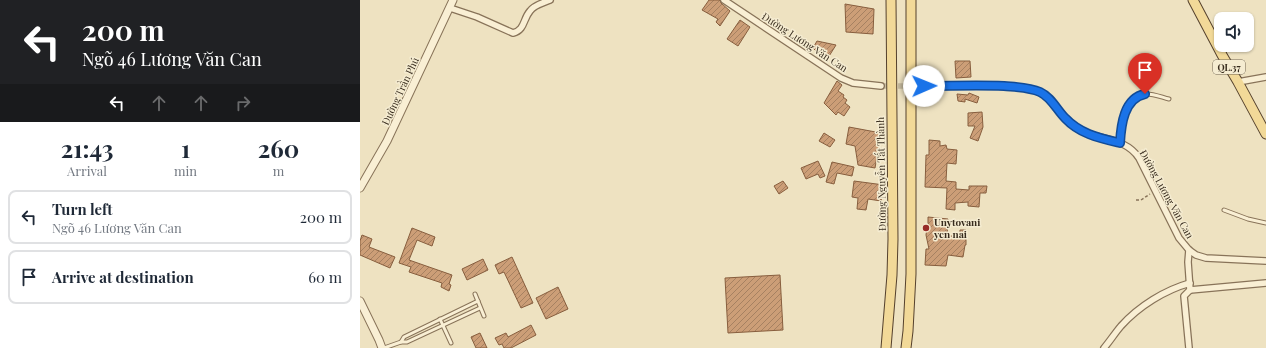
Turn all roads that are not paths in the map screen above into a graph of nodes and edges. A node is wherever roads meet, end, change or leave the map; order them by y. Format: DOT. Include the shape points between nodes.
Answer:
graph roads {
  1 [pos="453,0"];
  2 [pos="550,0"];
  3 [pos="724,0"];
  4 [pos="891,0"];
  5 [pos="911,0"];
  6 [pos="1193,0"];
  7 [pos="450,8"];
  8 [pos="1266,77"];
  9 [pos="1238,82"];
  10 [pos="881,86"];
  11 [pos="924,86"];
  12 [pos="1169,100"];
  13 [pos="1266,134"];
  14 [pos="1120,143"];
  15 [pos="360,188"];
  16 [pos="1224,210"];
  17 [pos="1266,223"];
  18 [pos="893,239"];
  19 [pos="910,240"];
  20 [pos="1188,250"];
  21 [pos="1266,261"];
  22 [pos="1190,283"];
  23 [pos="1266,283"];
  24 [pos="1190,290"];
  25 [pos="475,294"];
  26 [pos="360,301"];
  27 [pos="478,301"];
  28 [pos="480,308"];
  29 [pos="484,316"];
  30 [pos="440,319"];
  31 [pos="443,325"];
  32 [pos="401,342"];
  33 [pos="451,343"];
  34 [pos="383,348"];
  35 [pos="886,348"];
  36 [pos="906,348"];
  37 [pos="1104,348"];
  38 [pos="1189,348"];
  1 -- 7 [label="street, Đường Trần Phú"];
  2 -- 7 [label="street" via="530,11 520,30 513,33"];
  3 -- 10 [label="street, Đường Lương Văn Can" via="841,78 853,83"];
  4 -- 18 [label="main road, Đường Nguyễn Tất Thành"];
  5 -- 19 [label="main road"];
  6 -- 9 [label="main road, QL.37"];
  7 -- 15 [label="street, Đường Trần Phú" via="387,141"];
  8 -- 9 [label="street"];
  9 -- 13 [label="main road, QL.37"];
  11 -- 14 [label="street, Đường Lương Văn Can" via="987,86 1036,90 1049,99 1078,129"];
  12 -- 14 [label="lane" via="1145,94 1133,100 1126,111"];
  14 -- 20 [label="street, Đường Lương Văn Can" via="1126,145 1139,158 1179,238"];
  16 -- 17 [label="lane"];
  18 -- 19 [label="main road"];
  18 -- 35 [label="main road, Đường Nguyễn Tất Thành"];
  19 -- 36 [label="main road" via="910,303"];
  20 -- 21 [label="street, Đường Lương Văn Can" via="1206,258"];
  20 -- 22 [label="street"];
  22 -- 24 [label="street"];
  22 -- 37 [label="street" via="1176,287 1139,310 1122,325"];
  23 -- 24 [label="street"];
  24 -- 38 [label="street" via="1184,296"];
  25 -- 27 [label="lane"];
  26 -- 34 [label="street"];
  27 -- 28 [label="lane"];
  27 -- 30 [label="lane"];
  28 -- 29 [label="lane"];
  28 -- 31 [label="lane"];
  30 -- 31 [label="lane"];
  30 -- 32 [label="lane" via="404,337"];
  31 -- 32 [label="lane" via="407,342"];
  31 -- 33 [label="lane"];
  32 -- 34 [label="lane"];
}
